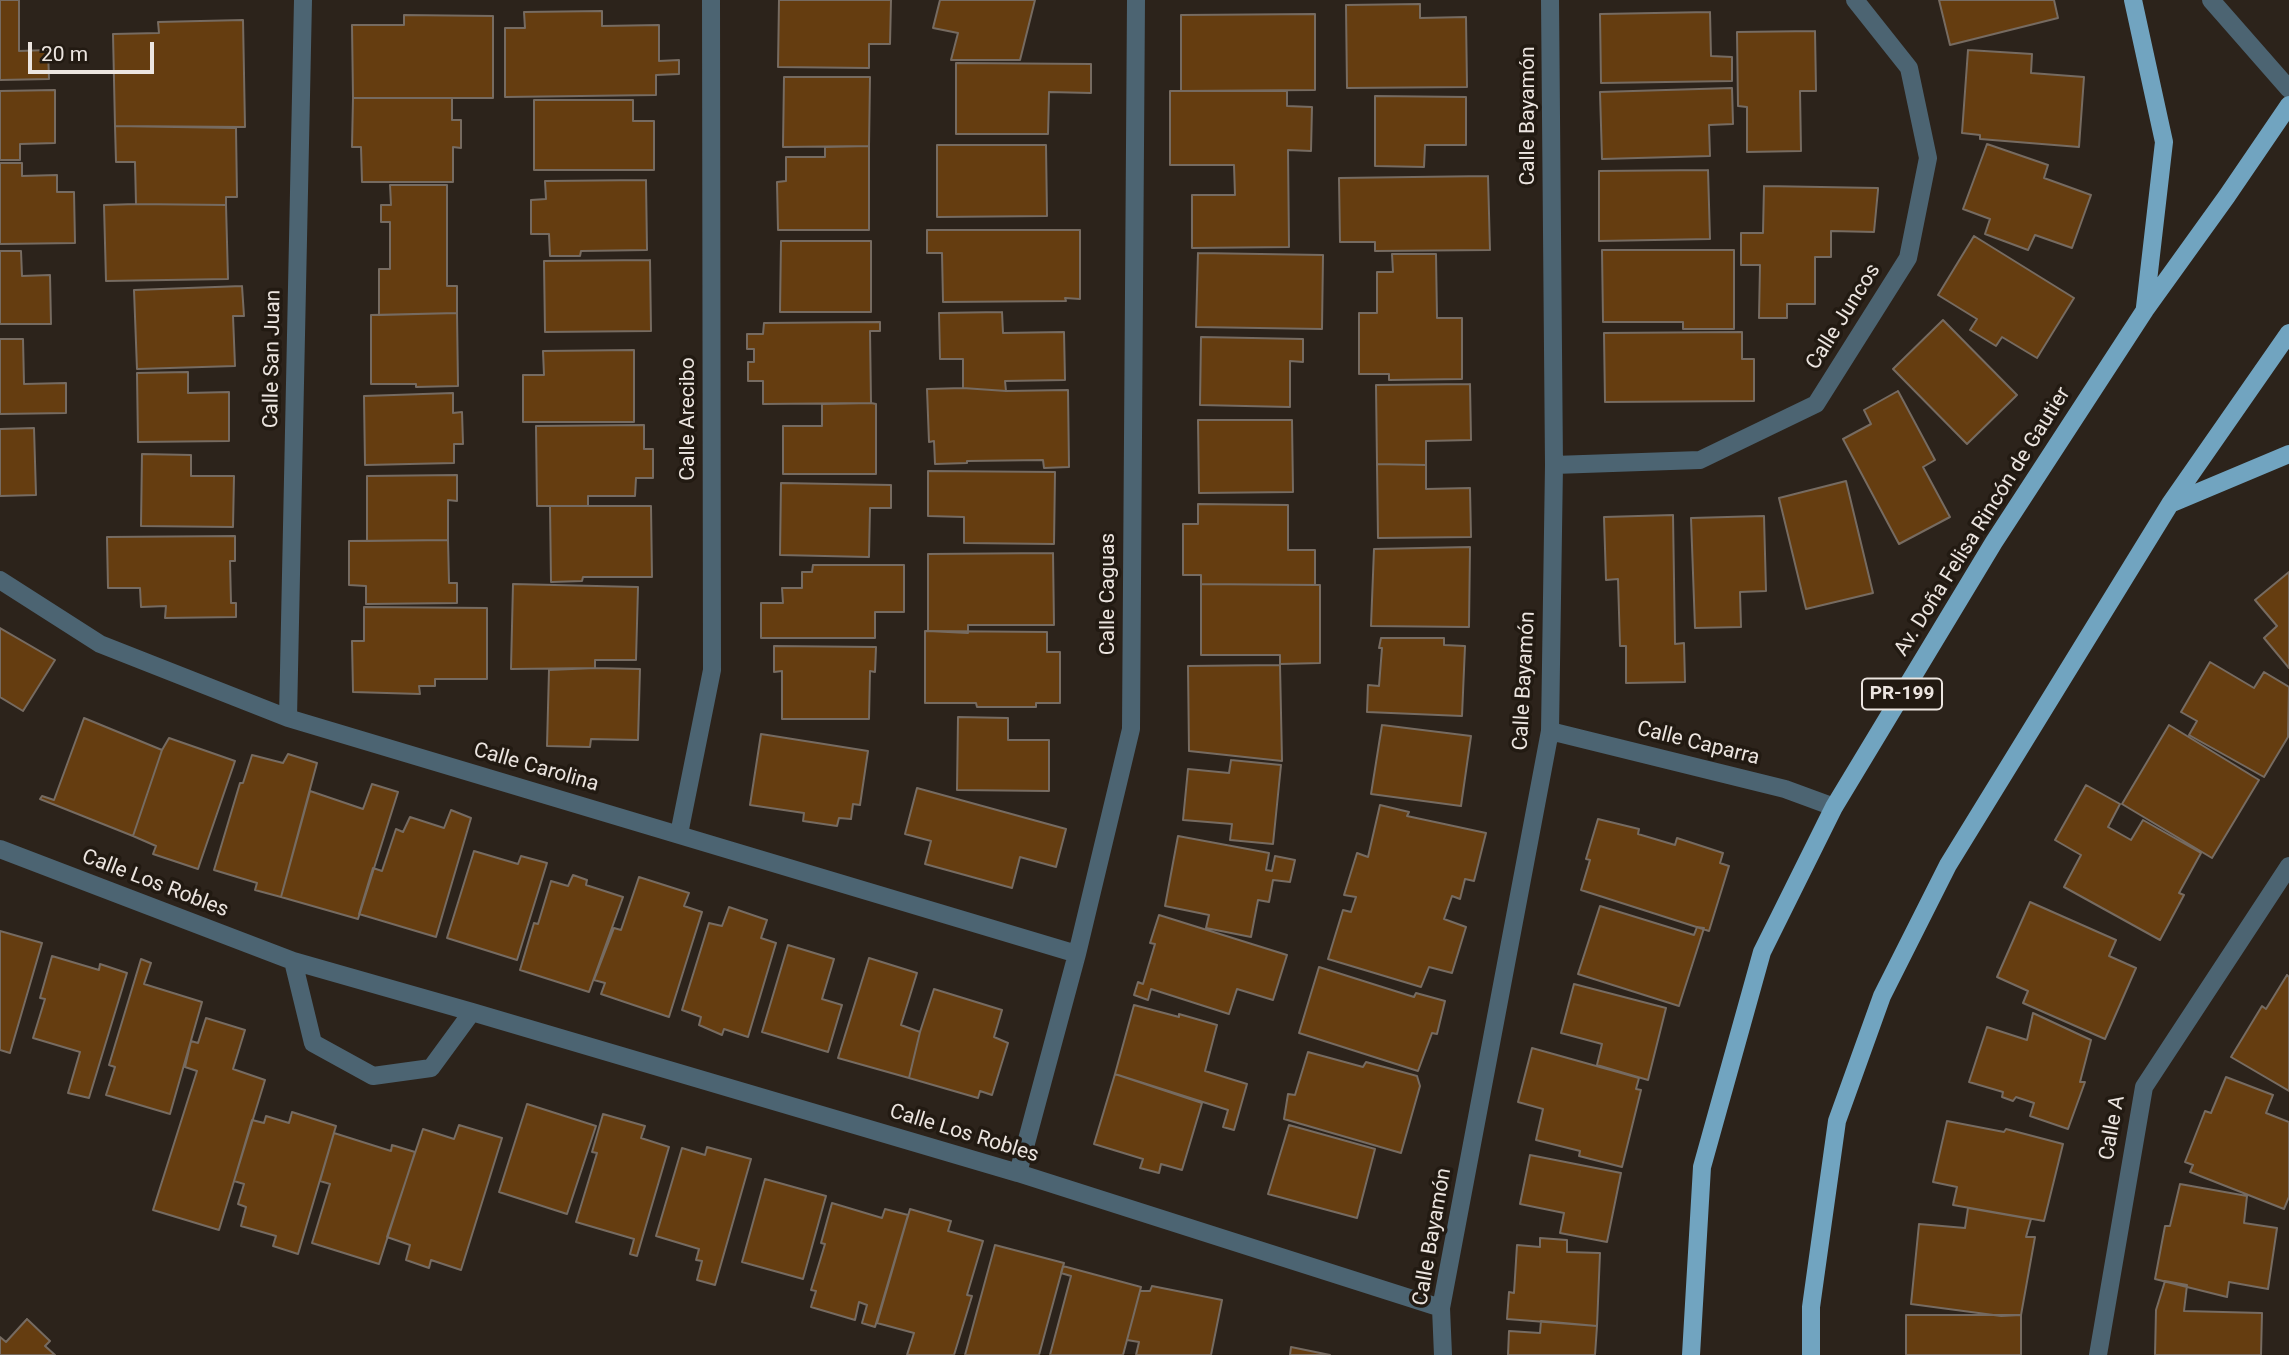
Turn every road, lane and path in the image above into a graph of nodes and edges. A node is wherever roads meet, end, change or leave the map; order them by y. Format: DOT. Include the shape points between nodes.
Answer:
graph roads {
  1 [pos="303,0"];
  2 [pos="711,0"];
  3 [pos="1136,0"];
  4 [pos="1550,0"];
  5 [pos="1855,0"];
  6 [pos="2133,0"];
  7 [pos="2211,0"];
  8 [pos="2289,89"];
  9 [pos="2289,105"];
  10 [pos="2145,310"];
  11 [pos="2289,333"];
  12 [pos="2289,454"];
  13 [pos="1554,465"];
  14 [pos="2170,503"];
  15 [pos="0,580"];
  16 [pos="288,719"];
  17 [pos="1550,731"];
  18 [pos="1834,807"];
  19 [pos="678,834"];
  20 [pos="0,849"];
  21 [pos="2289,866"];
  22 [pos="1077,954"];
  23 [pos="293,961"];
  24 [pos="472,1012"];
  25 [pos="1018,1174"];
  26 [pos="1441,1308"];
  27 [pos="1443,1355"];
  28 [pos="1691,1355"];
  29 [pos="1811,1355"];
  30 [pos="2098,1355"];
  1 -- 16 [label="street, Calle San Juan"];
  2 -- 19 [label="street, Calle Arecibo" via="712,670"];
  3 -- 22 [label="street, Calle Caguas" via="1131,729"];
  4 -- 13 [label="street, Calle Bayamón"];
  5 -- 13 [label="street, Calle Juncos" via="1909,68 1928,158 1908,258 1816,404 1700,460"];
  6 -- 10 [label="main road" via="2164,142"];
  7 -- 8 [label="street"];
  9 -- 10 [label="main road, Av. Doña Felisa Rincón de Gautier / PR-199"];
  10 -- 18 [label="main road, Av. Doña Felisa Rincón de Gautier / PR-199" via="1994,541"];
  11 -- 14 [label="main road"];
  12 -- 14 [label="main road"];
  13 -- 17 [label="street, Calle Bayamón"];
  14 -- 29 [label="main road" via="1948,865 1882,996 1837,1121 1811,1307"];
  15 -- 16 [label="street, Calle Carolina" via="100,644"];
  16 -- 19 [label="street, Calle Carolina"];
  17 -- 18 [label="street, Calle Caparra" via="1786,789"];
  17 -- 26 [label="street, Calle Bayamón"];
  18 -- 28 [label="main road, Av. Doña Felisa Rincón de Gautier / PR-199" via="1762,952 1702,1167"];
  19 -- 22 [label="street, Calle Carolina"];
  20 -- 23 [label="street, Calle Los Robles"];
  21 -- 30 [label="street, Calle A" via="2144,1087"];
  22 -- 25 [label="street, Calle Caguas"];
  23 -- 24 [label="street, Calle Los Robles"];
  23 -- 24 [label="street" via="313,1043 373,1076 431,1068"];
  24 -- 25 [label="street, Calle Los Robles"];
  25 -- 26 [label="street, Calle Los Robles"];
  26 -- 27 [label="street, Calle Bayamón"];
}
